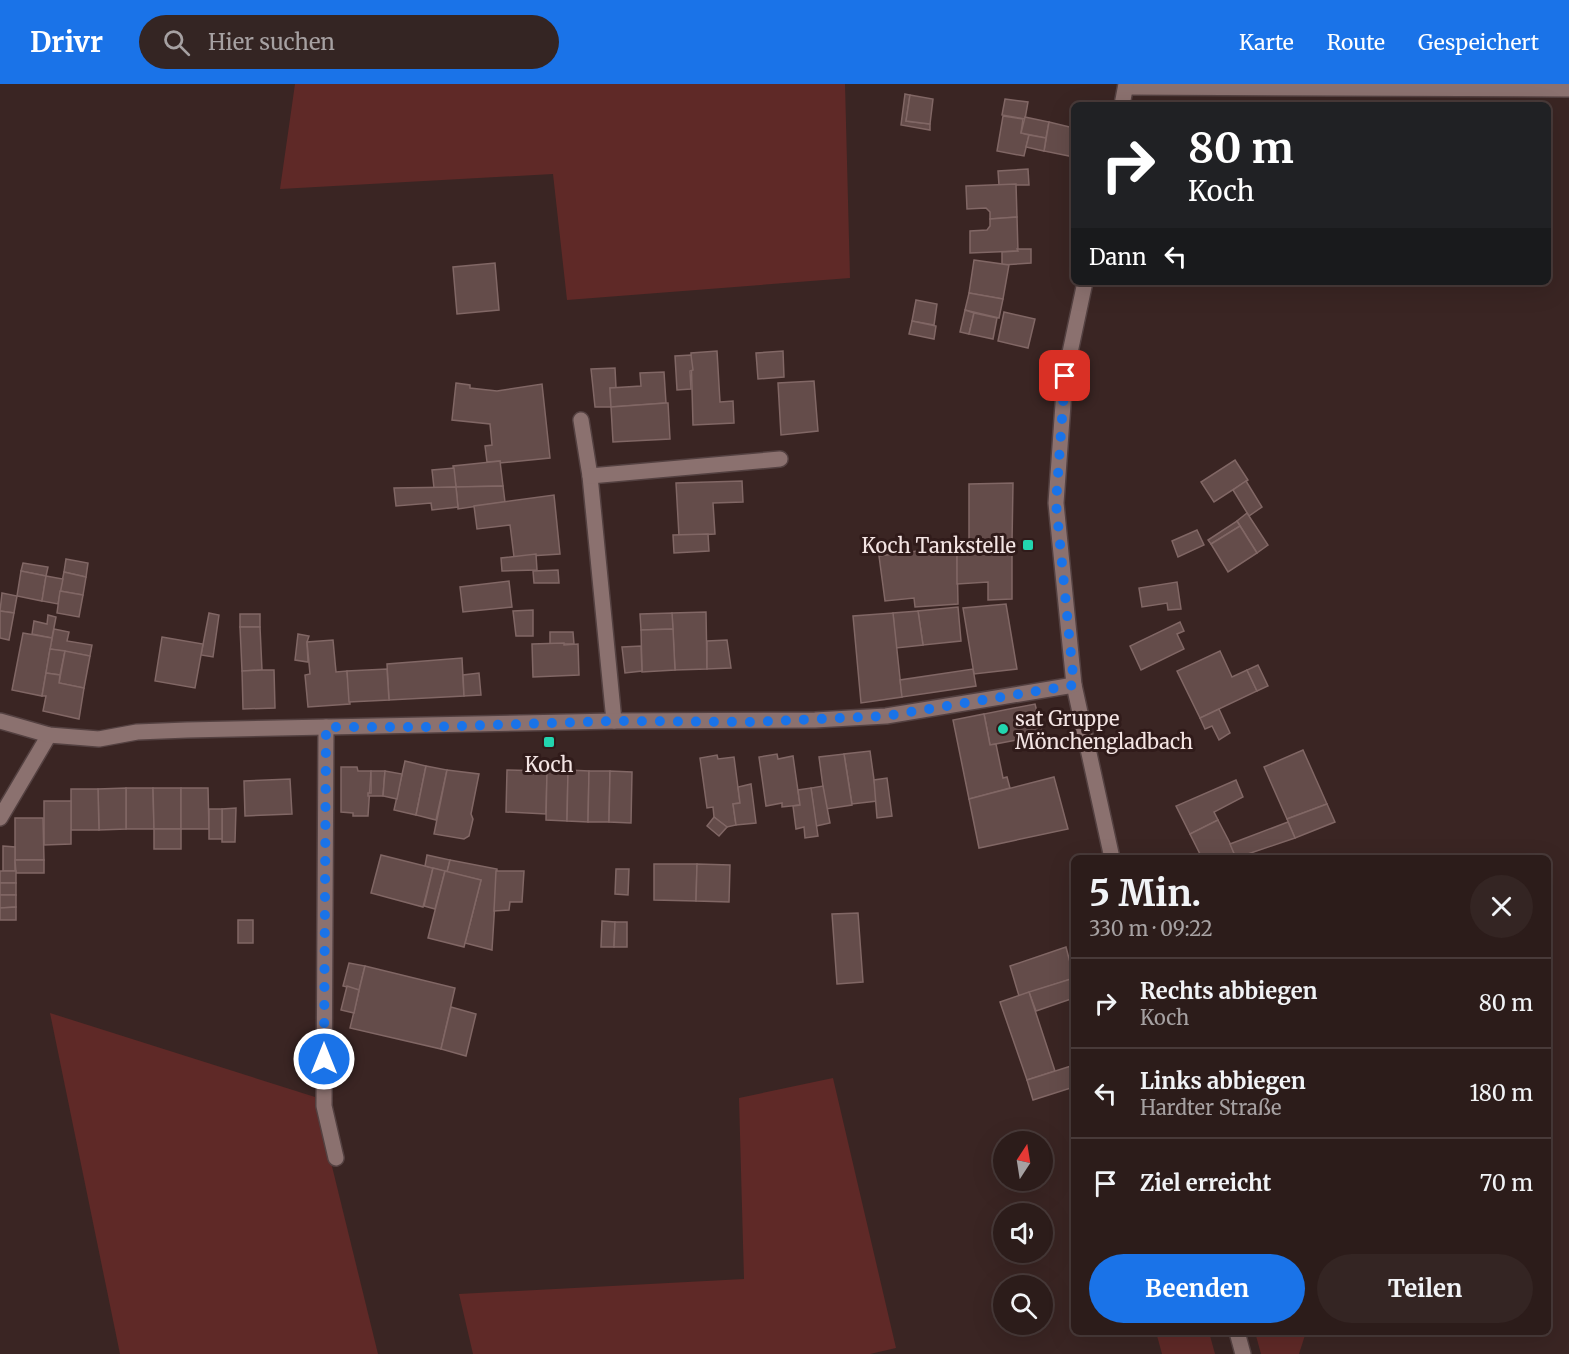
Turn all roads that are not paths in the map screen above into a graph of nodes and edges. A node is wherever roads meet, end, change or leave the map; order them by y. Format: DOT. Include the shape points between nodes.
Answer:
graph roads {
  1 [pos="1126,86"];
  2 [pos="1569,89"];
  3 [pos="1123,102"];
  4 [pos="1084,285"];
  5 [pos="581,420"];
  6 [pos="780,459"];
  7 [pos="590,476"];
  8 [pos="1074,685"];
  9 [pos="0,721"];
  10 [pos="614,721"];
  11 [pos="326,727"];
  12 [pos="49,735"];
  13 [pos="0,818"];
  14 [pos="1111,855"];
  15 [pos="336,1158"];
  16 [pos="1238,1335"];
  17 [pos="1244,1354"];
  1 -- 2 [label="street"];
  1 -- 3 [label="street"];
  4 -- 8 [label="street" via="1065,376 1056,503"];
  5 -- 7 [label="street"];
  6 -- 7 [label="street"];
  7 -- 10 [label="street"];
  8 -- 10 [label="street" via="886,716 751,722"];
  8 -- 14 [label="street"];
  9 -- 12 [label="street"];
  10 -- 11 [label="street"];
  11 -- 12 [label="street" via="137,732 99,739"];
  11 -- 15 [label="street" via="324,1106"];
  12 -- 13 [label="street"];
  16 -- 17 [label="street"];
}
